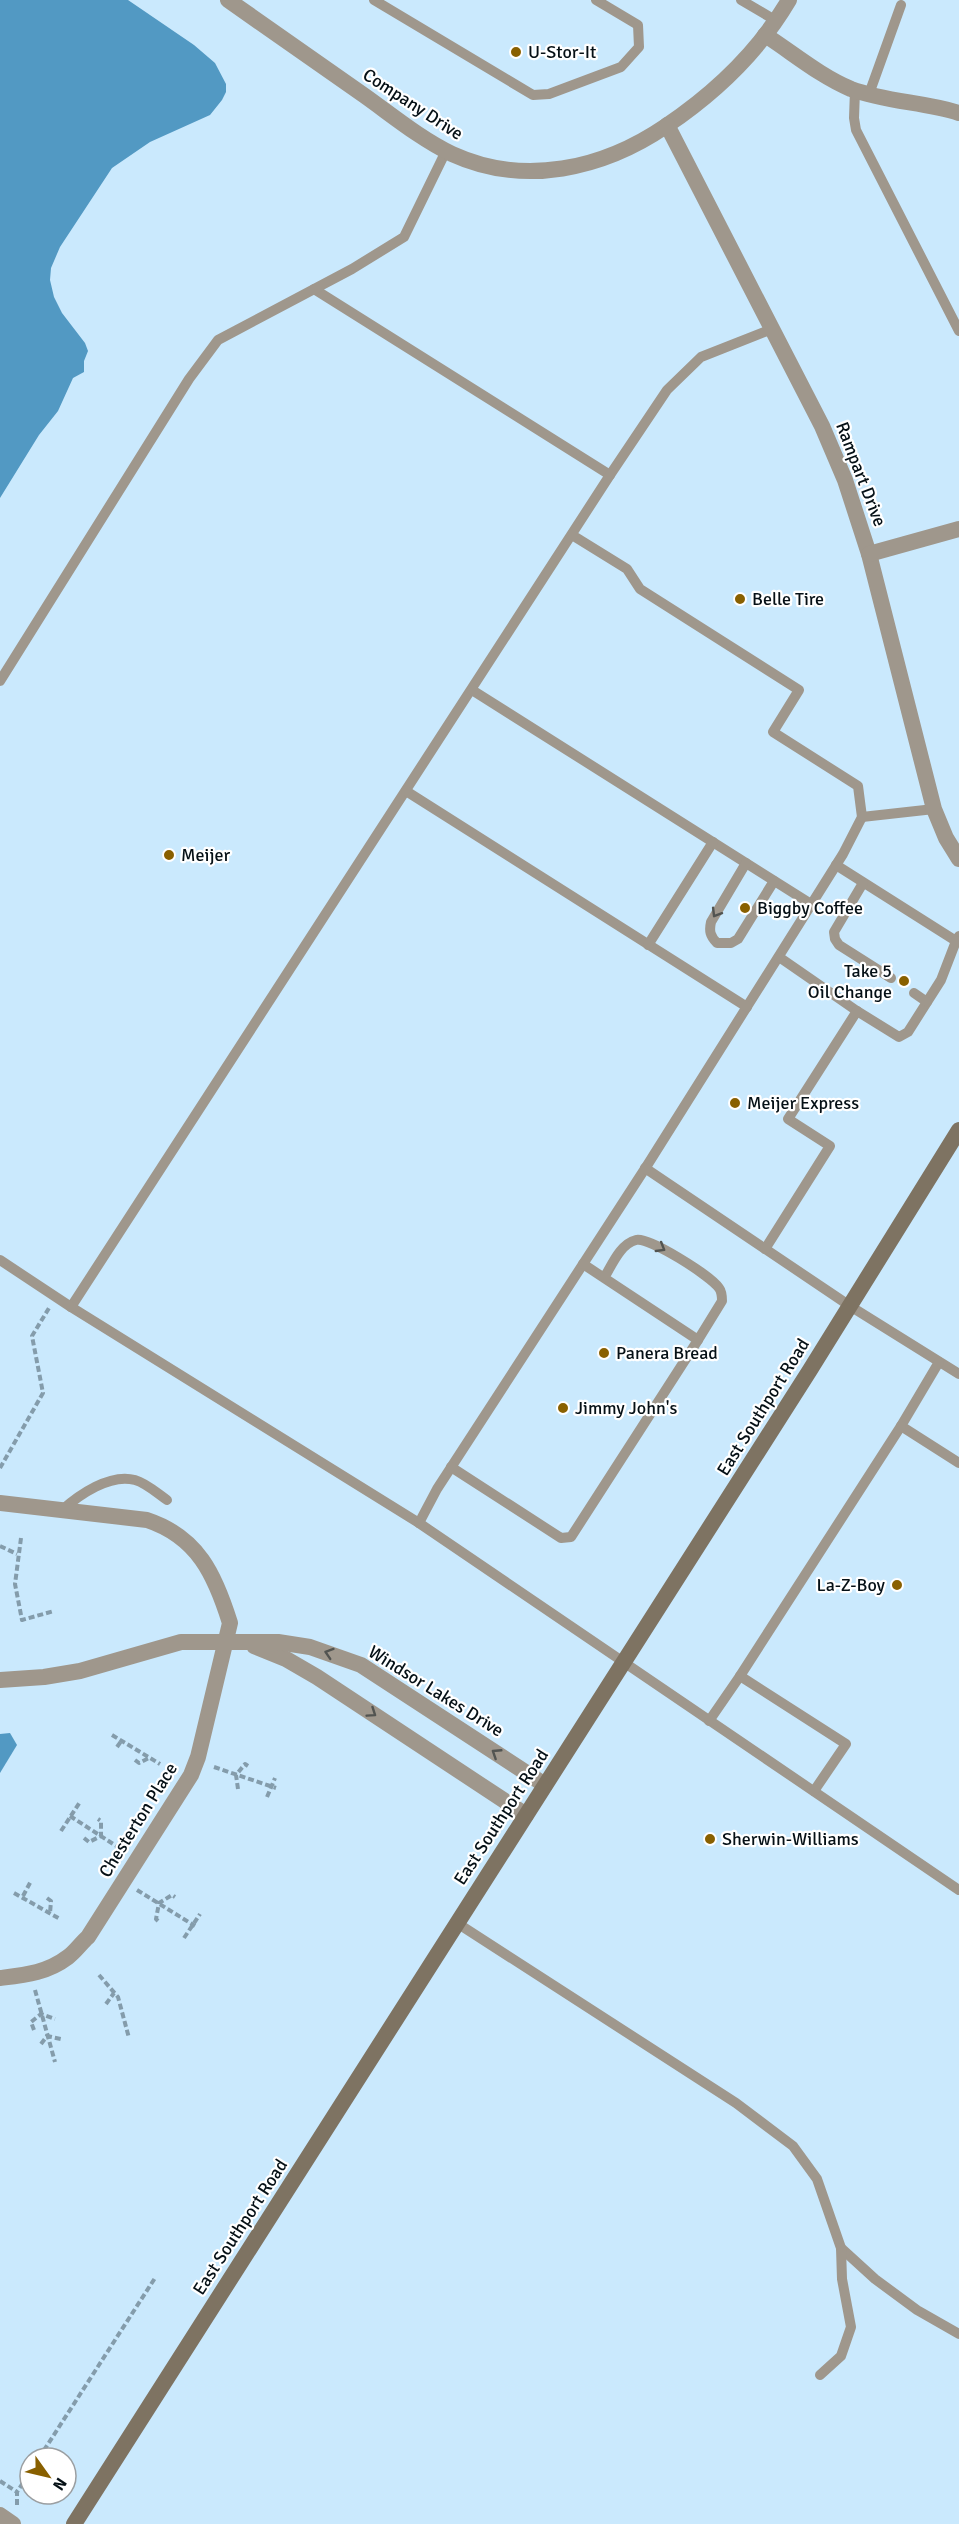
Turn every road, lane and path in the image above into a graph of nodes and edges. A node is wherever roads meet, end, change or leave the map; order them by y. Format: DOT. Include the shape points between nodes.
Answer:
graph roads {
  1 [pos="228,0"];
  2 [pos="374,0"];
  3 [pos="596,0"];
  4 [pos="741,0"];
  5 [pos="789,0"];
  6 [pos="901,5"];
  7 [pos="776,20"];
  8 [pos="765,35"];
  9 [pos="862,92"];
  10 [pos="959,113"];
  11 [pos="667,125"];
  12 [pos="446,151"];
  13 [pos="315,289"];
  14 [pos="772,329"];
  15 [pos="959,331"];
  16 [pos="610,476"];
  17 [pos="959,529"];
  18 [pos="572,535"];
  19 [pos="869,554"];
  20 [pos="0,681"];
  21 [pos="472,690"];
  22 [pos="406,791"];
  23 [pos="934,809"];
  24 [pos="862,817"];
  25 [pos="713,842"];
  26 [pos="959,859"];
  27 [pos="746,863"];
  28 [pos="836,865"];
  29 [pos="774,881"];
  30 [pos="863,883"];
  31 [pos="811,904"];
  32 [pos="957,939"];
  33 [pos="648,945"];
  34 [pos="778,957"];
  35 [pos="891,978"];
  36 [pos="914,993"];
  37 [pos="927,1002"];
  38 [pos="747,1007"];
  39 [pos="857,1011"];
  40 [pos="959,1130"];
  41 [pos="645,1168"];
  42 [pos="765,1249"];
  43 [pos="0,1260"];
  44 [pos="583,1264"];
  45 [pos="604,1278"];
  46 [pos="55,1297"];
  47 [pos="850,1306"];
  48 [pos="71,1307"];
  49 [pos="698,1340"];
  50 [pos="939,1362"];
  51 [pos="959,1374"];
  52 [pos="901,1426"];
  53 [pos="959,1463"];
  54 [pos="451,1467"];
  55 [pos="0,1468"];
  56 [pos="167,1500"];
  57 [pos="0,1503"];
  58 [pos="62,1510"];
  59 [pos="419,1523"];
  60 [pos="21,1538"];
  61 [pos="0,1546"];
  62 [pos="17,1554"];
  63 [pos="54,1611"];
  64 [pos="227,1641"];
  65 [pos="623,1662"];
  66 [pos="740,1676"];
  67 [pos="0,1680"];
  68 [pos="709,1721"];
  69 [pos="112,1735"];
  70 [pos="122,1740"];
  71 [pos="117,1747"];
  72 [pos="150,1758"];
  73 [pos="135,1760"];
  74 [pos="196,1761"];
  75 [pos="160,1764"];
  76 [pos="248,1766"];
  77 [pos="236,1774"];
  78 [pos="275,1778"];
  79 [pos="545,1785"];
  80 [pos="273,1787"];
  81 [pos="238,1789"];
  82 [pos="814,1791"];
  83 [pos="267,1797"];
  84 [pos="80,1802"];
  85 [pos="526,1815"];
  86 [pos="70,1816"];
  87 [pos="98,1819"];
  88 [pos="61,1831"];
  89 [pos="101,1836"];
  90 [pos="84,1838"];
  91 [pos="111,1842"];
  92 [pos="31,1881"];
  93 [pos="124,1881"];
  94 [pos="959,1890"];
  95 [pos="14,1893"];
  96 [pos="23,1896"];
  97 [pos="175,1897"];
  98 [pos="47,1898"];
  99 [pos="159,1903"];
  100 [pos="50,1912"];
  101 [pos="200,1914"];
  102 [pos="60,1919"];
  103 [pos="158,1921"];
  104 [pos="457,1923"];
  105 [pos="193,1925"];
  106 [pos="184,1938"];
  107 [pos="31,1975"];
  108 [pos="99,1975"];
  109 [pos="0,1978"];
  110 [pos="114,1993"];
  111 [pos="106,2004"];
  112 [pos="41,2014"];
  113 [pos="55,2019"];
  114 [pos="124,2020"];
  115 [pos="119,2021"];
  116 [pos="34,2030"];
  117 [pos="47,2036"];
  118 [pos="129,2038"];
  119 [pos="61,2039"];
  120 [pos="41,2044"];
  121 [pos="55,2062"];
  122 [pos="841,2248"];
  123 [pos="155,2278"];
  124 [pos="959,2334"];
  125 [pos="820,2375"];
  126 [pos="47,2446"];
  127 [pos="0,2481"];
  128 [pos="17,2492"];
  129 [pos="17,2505"];
  130 [pos="0,2515"];
  131 [pos="13,2524"];
  132 [pos="74,2524"];
  1 -- 12 [label="street, Company Drive"];
  2 -- 3 [label="lane" via="532,94 549,94 621,67 639,47 638,25"];
  4 -- 7 [label="lane"];
  5 -- 7 [label="street, Company Drive"];
  6 -- 9 [label="lane"];
  7 -- 8 [label="street, Company Drive"];
  8 -- 9 [label="street" via="828,77"];
  8 -- 11 [label="street, Company Drive" via="720,84"];
  9 -- 10 [label="street"];
  9 -- 15 [label="lane" via="854,117 862,145"];
  11 -- 12 [label="street, Company Drive" via="638,144 595,162 553,171 496,168"];
  11 -- 14 [label="street, Rampart Drive"];
  12 -- 13 [label="lane" via="404,237"];
  13 -- 16 [label="lane"];
  13 -- 20 [label="lane" via="218,340 189,379"];
  14 -- 16 [label="lane" via="701,357 667,390"];
  14 -- 19 [label="street, Rampart Drive" via="835,454"];
  16 -- 18 [label="lane"];
  17 -- 19 [label="street"];
  18 -- 21 [label="lane"];
  18 -- 24 [label="lane" via="627,569 640,589 799,690 773,732 858,786"];
  19 -- 23 [label="street, Rampart Drive"];
  21 -- 22 [label="lane"];
  21 -- 25 [label="lane"];
  22 -- 33 [label="lane"];
  22 -- 48 [label="lane"];
  23 -- 24 [label="lane"];
  23 -- 26 [label="street, Rampart Drive"];
  24 -- 28 [label="lane"];
  25 -- 27 [label="lane"];
  25 -- 33 [label="lane"];
  27 -- 29 [label="lane"];
  27 -- 29 [label="lane, one-way" via="711,921 711,937 717,943 738,939"];
  28 -- 30 [label="lane"];
  28 -- 31 [label="lane"];
  29 -- 31 [label="lane"];
  30 -- 32 [label="lane"];
  30 -- 35 [label="lane" via="834,932 835,939"];
  31 -- 34 [label="lane"];
  32 -- 37 [label="lane" via="941,980"];
  33 -- 38 [label="lane"];
  34 -- 38 [label="lane"];
  34 -- 39 [label="lane"];
  36 -- 37 [label="lane"];
  37 -- 39 [label="lane" via="908,1032 899,1037"];
  38 -- 41 [label="lane"];
  39 -- 42 [label="lane" via="788,1119 830,1146"];
  40 -- 47 [label="main road, East Southport Road"];
  41 -- 42 [label="lane"];
  41 -- 44 [label="lane"];
  42 -- 47 [label="lane"];
  43 -- 46 [label="lane"];
  44 -- 45 [label="lane"];
  44 -- 54 [label="lane"];
  45 -- 49 [label="lane"];
  45 -- 49 [label="lane, one-way" via="623,1247 641,1239 714,1282 722,1301"];
  46 -- 48 [label="lane"];
  46 -- 55 [label="path" via="32,1336 43,1393"];
  47 -- 50 [label="lane"];
  47 -- 65 [label="main road, East Southport Road"];
  48 -- 59 [label="lane"];
  49 -- 54 [label="lane" via="571,1537 561,1538"];
  50 -- 51 [label="lane"];
  50 -- 52 [label="lane"];
  52 -- 53 [label="lane"];
  52 -- 66 [label="lane"];
  54 -- 59 [label="lane"];
  56 -- 58 [label="lane" via="143,1483 125,1479 89,1488"];
  57 -- 58 [label="street, Chesterton Place"];
  58 -- 64 [label="street, Chesterton Place" via="147,1520 181,1536 196,1551 227,1608"];
  59 -- 65 [label="lane"];
  60 -- 62 [label="path"];
  61 -- 62 [label="path"];
  62 -- 63 [label="path" via="15,1584 22,1620"];
  64 -- 67 [label="street, Windsor Lakes Drive" via="181,1642 80,1671"];
  64 -- 74 [label="street, Chesterton Place"];
  79 -- 64 [label="street, Windsor Lakes Drive, one-way" via="361,1665 310,1647"];
  64 -- 85 [label="street, Windsor Lakes Drive, one-way" via="252,1645 317,1677"];
  65 -- 68 [label="lane"];
  65 -- 79 [label="main road, East Southport Road"];
  66 -- 68 [label="lane"];
  66 -- 82 [label="lane" via="846,1744"];
  68 -- 82 [label="lane"];
  69 -- 70 [label="path"];
  70 -- 71 [label="path"];
  70 -- 72 [label="path"];
  72 -- 73 [label="path" via="139,1763"];
  72 -- 75 [label="path"];
  74 -- 77 [label="path"];
  74 -- 93 [label="street, Chesterton Place"];
  76 -- 77 [label="path" via="245,1764"];
  77 -- 80 [label="path"];
  77 -- 81 [label="path"];
  78 -- 80 [label="path"];
  79 -- 85 [label="main road, East Southport Road"];
  80 -- 83 [label="path"];
  82 -- 94 [label="lane"];
  84 -- 86 [label="path"];
  85 -- 104 [label="main road, East Southport Road"];
  86 -- 88 [label="path"];
  86 -- 89 [label="path"];
  87 -- 89 [label="path"];
  89 -- 90 [label="path" via="89,1842"];
  89 -- 91 [label="path"];
  92 -- 96 [label="path"];
  93 -- 99 [label="path"];
  93 -- 107 [label="street, Chesterton Place" via="88,1937 56,1965"];
  95 -- 96 [label="path"];
  96 -- 100 [label="path"];
  97 -- 99 [label="path"];
  98 -- 100 [label="path" via="51,1901"];
  99 -- 103 [label="path"];
  99 -- 105 [label="path"];
  100 -- 102 [label="path"];
  101 -- 105 [label="path"];
  104 -- 122 [label="lane" via="736,2103 793,2146 817,2179"];
  104 -- 132 [label="main road, East Southport Road"];
  105 -- 106 [label="path"];
  107 -- 109 [label="street, Chesterton Place"];
  107 -- 112 [label="path"];
  108 -- 110 [label="path"];
  110 -- 111 [label="path"];
  110 -- 114 [label="path"];
  112 -- 113 [label="path"];
  112 -- 116 [label="path" via="31,2022"];
  112 -- 117 [label="path"];
  114 -- 115 [label="path"];
  114 -- 118 [label="path"];
  117 -- 119 [label="path"];
  117 -- 120 [label="path"];
  117 -- 121 [label="path"];
  122 -- 124 [label="lane" via="917,2310"];
  122 -- 125 [label="lane" via="851,2327 841,2356"];
  123 -- 126 [label="path"];
  127 -- 128 [label="path"];
  128 -- 129 [label="path"];
  130 -- 131 [label="street"];
}
